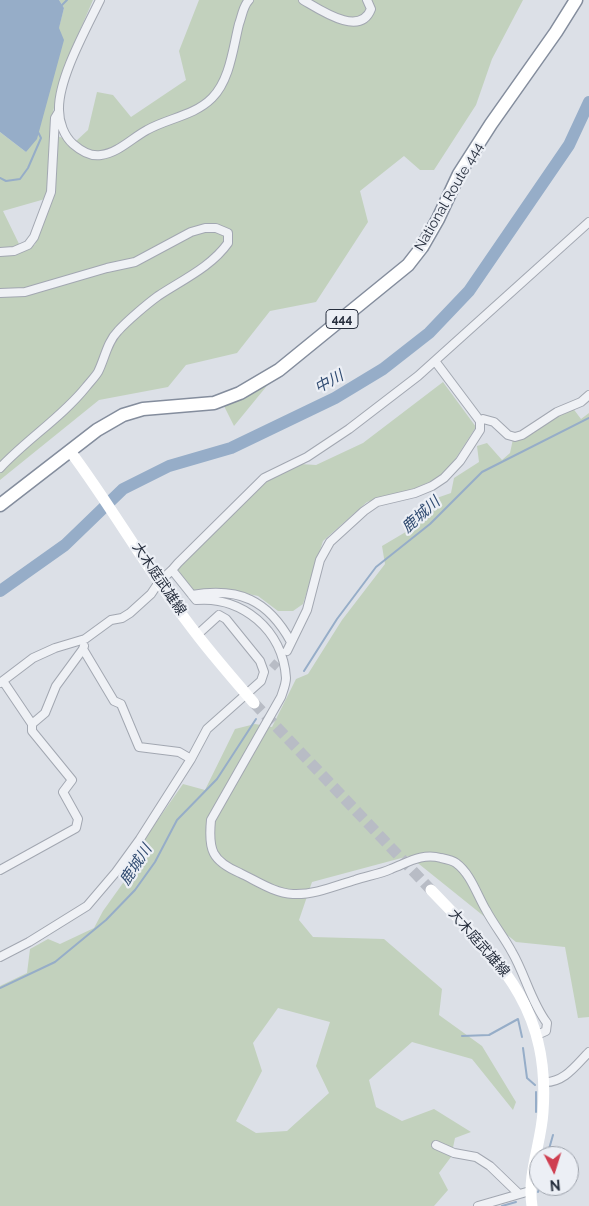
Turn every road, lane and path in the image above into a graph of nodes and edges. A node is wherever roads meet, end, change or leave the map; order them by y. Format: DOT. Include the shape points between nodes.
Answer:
graph roads {
  1 [pos="100,0"];
  2 [pos="249,0"];
  3 [pos="303,0"];
  4 [pos="367,0"];
  5 [pos="576,0"];
  6 [pos="59,111"];
  7 [pos="589,222"];
  8 [pos="0,252"];
  9 [pos="0,294"];
  10 [pos="435,361"];
  11 [pos="589,395"];
  12 [pos="480,421"];
  13 [pos="70,451"];
  14 [pos="0,468"];
  15 [pos="0,505"];
  16 [pos="172,570"];
  17 [pos="159,582"];
  18 [pos="192,594"];
  19 [pos="218,601"];
  20 [pos="219,615"];
  21 [pos="197,635"];
  22 [pos="85,639"];
  23 [pos="291,642"];
  24 [pos="83,649"];
  25 [pos="287,651"];
  26 [pos="272,668"];
  27 [pos="264,672"];
  28 [pos="2,682"];
  29 [pos="250,699"];
  30 [pos="32,724"];
  31 [pos="191,759"];
  32 [pos="0,870"];
  33 [pos="431,890"];
  34 [pos="0,957"];
  35 [pos="537,1035"];
  36 [pos="589,1052"];
  37 [pos="544,1082"];
  38 [pos="436,1145"];
  39 [pos="537,1146"];
  40 [pos="529,1191"];
  41 [pos="518,1193"];
  42 [pos="478,1206"];
  1 -- 6 [label="street" via="70,66 60,94"];
  2 -- 6 [label="street" via="221,87 194,111 147,129 116,150 101,155 81,151 69,140"];
  3 -- 4 [label="street" via="350,22 368,15"];
  5 -- 13 [label="highway, National Route 444 / 444" via="459,174 438,219 408,265 279,370 240,393 214,403 143,409 123,415"];
  6 -- 8 [label="street" via="55,118 51,192 34,237 28,245"];
  7 -- 10 [label="street"];
  9 -- 14 [label="street" via="25,292 134,262 191,232 216,228 228,233 228,243 211,260 157,297 118,331 98,372 85,389"];
  10 -- 12 [label="street"];
  10 -- 16 [label="street" via="349,429 264,478"];
  11 -- 12 [label="street" via="522,435 508,435 494,422"];
  12 -- 23 [label="street" via="480,430 460,461 444,478 415,493 377,502 330,542 320,560 308,610"];
  13 -- 15 [label="highway, National Route 444 / 444"];
  13 -- 17 [label="main road, 大木庭武雄線"];
  16 -- 17 [label="street"];
  16 -- 18 [label="street"];
  17 -- 21 [label="main road, 大木庭武雄線"];
  17 -- 22 [label="street" via="151,594 130,612 111,620"];
  18 -- 19 [label="street" via="196,600"];
  18 -- 23 [label="street" via="224,593 243,596 260,604 274,615"];
  19 -- 20 [label="street"];
  19 -- 35 [label="street" via="233,604 261,622 271,634 286,680 281,697 211,820 211,848 215,856 222,864 272,889 292,894 326,889 421,857 432,856 455,862 464,871 512,951 547,1023 546,1031"];
  20 -- 21 [label="street"];
  20 -- 27 [label="street" via="226,619 260,661"];
  21 -- 29 [label="main road, 大木庭武雄線"];
  22 -- 24 [label="street"];
  22 -- 28 [label="street" via="33,658"];
  23 -- 25 [label="street"];
  24 -- 30 [label="street" via="56,686 45,714"];
  24 -- 31 [label="street" via="114,701 121,704 139,747 179,752"];
  26 -- 27 [label="street"];
  27 -- 29 [label="street"];
  28 -- 30 [label="street"];
  29 -- 31 [label="street" via="207,729"];
  30 -- 32 [label="street" via="32,731 72,780 63,792 78,820 76,828"];
  31 -- 34 [label="street" via="140,839 87,906"];
  33 -- 35 [label="main road, 大木庭武雄線" via="506,972"];
  35 -- 37 [label="main road, 大木庭武雄線"];
  36 -- 37 [label="street" via="562,1078"];
  37 -- 39 [label="main road, 大木庭武雄線"];
  38 -- 41 [label="street" via="476,1157"];
  40 -- 41 [label="street"];
  41 -- 42 [label="street"];
}
